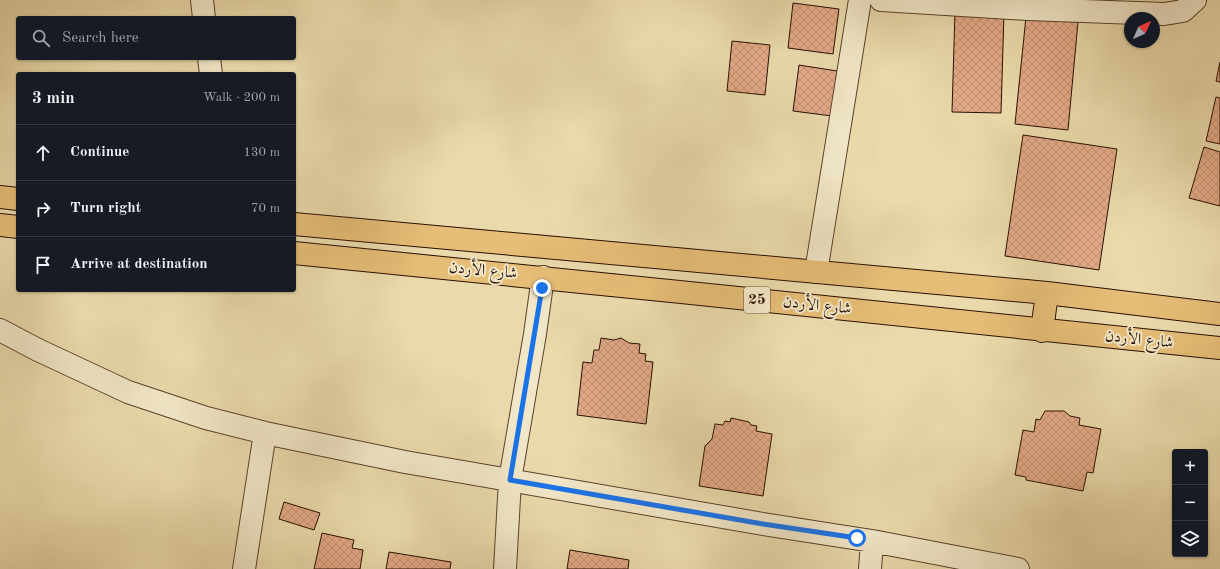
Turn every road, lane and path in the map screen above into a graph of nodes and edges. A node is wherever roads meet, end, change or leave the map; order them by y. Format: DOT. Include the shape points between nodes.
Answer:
graph roads {
  1 [pos="202,0"];
  2 [pos="860,0"];
  3 [pos="880,0"];
  4 [pos="1195,0"];
  5 [pos="1029,5"];
  6 [pos="204,16"];
  7 [pos="209,60"];
  8 [pos="211,72"];
  9 [pos="0,197"];
  10 [pos="16,199"];
  11 [pos="296,224"];
  12 [pos="0,225"];
  13 [pos="16,227"];
  14 [pos="296,253"];
  15 [pos="816,272"];
  16 [pos="543,277"];
  17 [pos="1047,293"];
  18 [pos="1220,314"];
  19 [pos="0,330"];
  20 [pos="1042,331"];
  21 [pos="1220,348"];
  22 [pos="265,433"];
  23 [pos="510,480"];
  24 [pos="872,541"];
  25 [pos="244,569"];
  26 [pos="505,569"];
  27 [pos="870,569"];
  28 [pos="1018,569"];
  1 -- 6 [label="street"];
  2 -- 15 [label="street"];
  3 -- 5 [label="street"];
  4 -- 5 [label="street" via="1183,11 1164,14"];
  7 -- 8 [label="street"];
  9 -- 10 [label="highway"];
  11 -- 15 [label="highway, شارع الأردن / 25"];
  12 -- 13 [label="highway"];
  14 -- 16 [label="highway, شارع الأردن / 25"];
  15 -- 17 [label="highway, شارع الأردن / 25"];
  16 -- 20 [label="highway, شارع الأردن / 25"];
  16 -- 23 [label="street"];
  17 -- 18 [label="highway, شارع الأردن / 25"];
  17 -- 20 [label="highway"];
  19 -- 22 [label="street" via="128,392 206,418"];
  20 -- 21 [label="highway, شارع الأردن / 25"];
  22 -- 23 [label="street" via="405,462"];
  22 -- 25 [label="street"];
  23 -- 24 [label="street"];
  23 -- 26 [label="street"];
  24 -- 27 [label="street"];
  24 -- 28 [label="street"];
}
